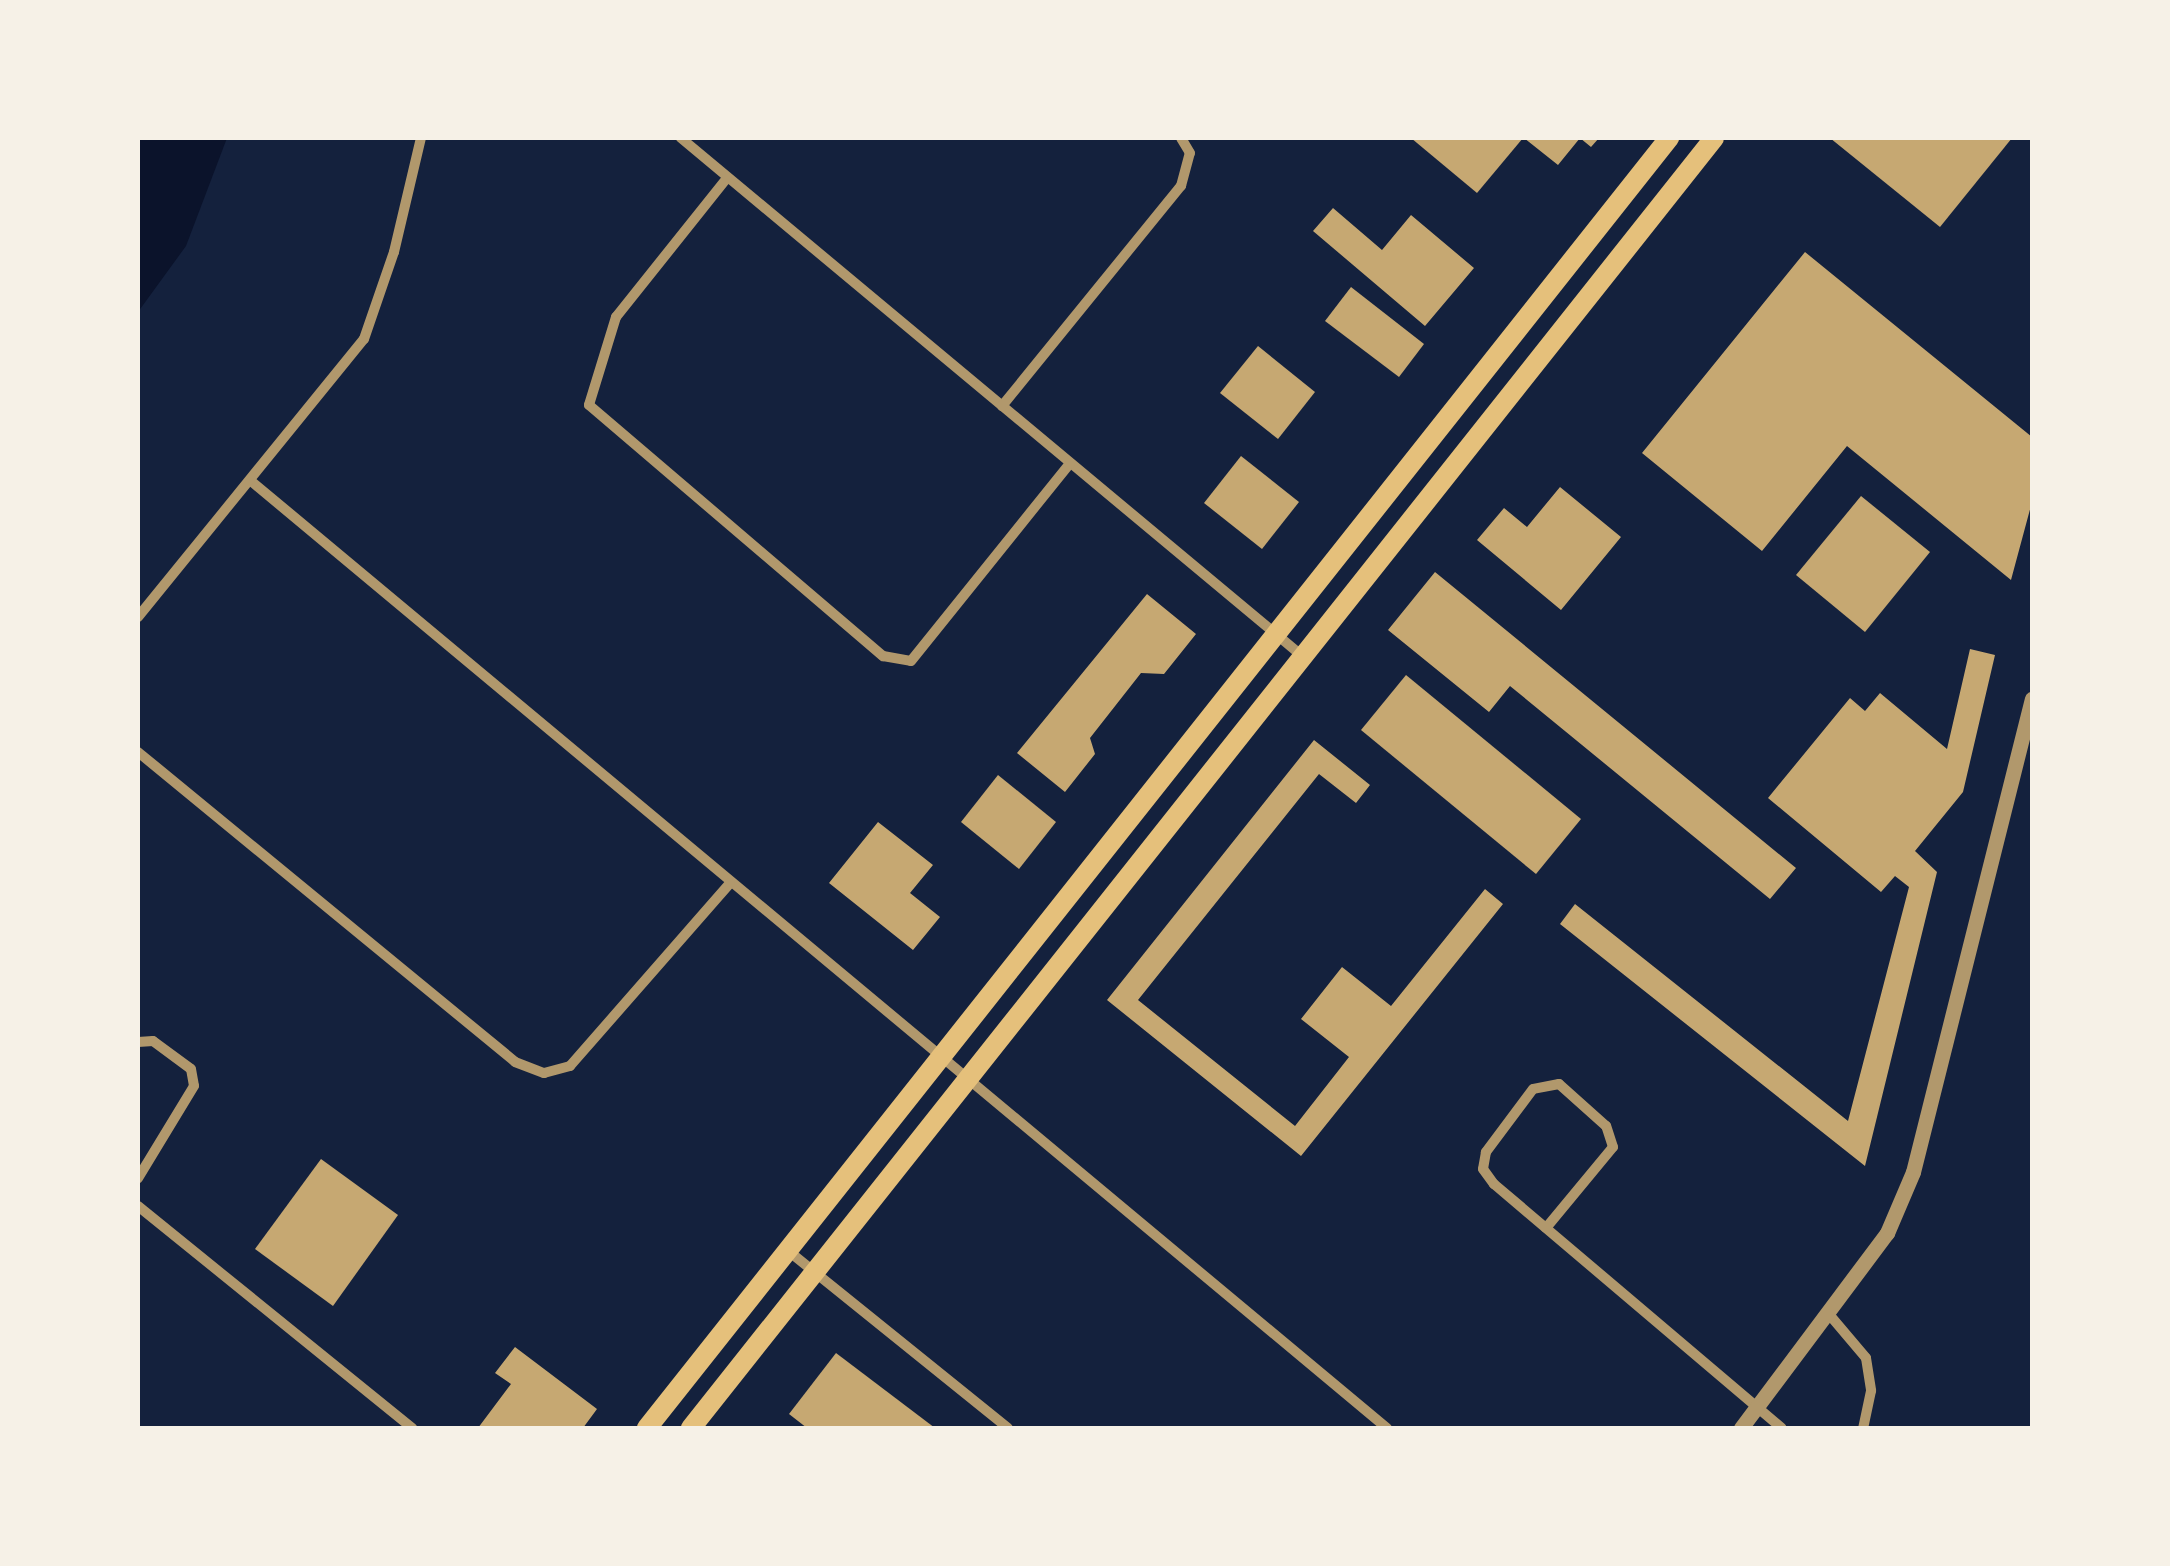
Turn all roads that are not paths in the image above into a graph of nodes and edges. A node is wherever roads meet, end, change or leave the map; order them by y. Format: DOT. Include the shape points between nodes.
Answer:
graph roads {
  1 [pos="422,138"];
  2 [pos="681,138"];
  3 [pos="1181,138"];
  4 [pos="1669,138"];
  5 [pos="1714,138"];
  6 [pos="727,178"];
  7 [pos="1556,283"];
  8 [pos="1583,304"];
  9 [pos="1002,406"];
  10 [pos="1070,463"];
  11 [pos="252,481"];
  12 [pos="138,617"];
  13 [pos="1275,634"];
  14 [pos="1301,654"];
  15 [pos="2032,699"];
  16 [pos="138,752"];
  17 [pos="730,883"];
  18 [pos="138,1042"];
  19 [pos="938,1055"];
  20 [pos="966,1078"];
  21 [pos="138,1178"];
  22 [pos="138,1206"];
  23 [pos="1546,1228"];
  24 [pos="785,1248"];
  25 [pos="811,1270"];
  26 [pos="1828,1313"];
  27 [pos="1759,1405"];
  28 [pos="412,1428"];
  29 [pos="647,1428"];
  30 [pos="691,1428"];
  31 [pos="1008,1428"];
  32 [pos="1387,1428"];
  33 [pos="1741,1428"];
  34 [pos="1782,1428"];
  35 [pos="1863,1428"];
  1 -- 11 [label="street" via="364,338"];
  2 -- 6 [label="street"];
  3 -- 9 [label="street" via="1190,153 1181,186"];
  4 -- 7 [label="main road"];
  5 -- 8 [label="main road"];
  6 -- 9 [label="street"];
  6 -- 10 [label="street" via="616,317 589,405 869,644 884,656 910,661"];
  7 -- 8 [label="main road"];
  7 -- 13 [label="main road"];
  8 -- 14 [label="main road"];
  9 -- 10 [label="street"];
  10 -- 13 [label="street"];
  11 -- 12 [label="street"];
  11 -- 17 [label="street"];
  13 -- 14 [label="street"];
  13 -- 19 [label="main road"];
  14 -- 20 [label="main road"];
  15 -- 26 [label="street" via="1913,1172 1887,1232"];
  16 -- 17 [label="street" via="515,1062 544,1072 570,1066"];
  17 -- 19 [label="street"];
  18 -- 21 [label="street" via="153,1040 191,1070 194,1086"];
  19 -- 20 [label="street"];
  19 -- 24 [label="main road"];
  20 -- 25 [label="main road"];
  20 -- 32 [label="street"];
  22 -- 28 [label="street"];
  23 -- 23 [label="street" via="1482,1169 1486,1152 1533,1089 1559,1084 1606,1126 1612,1147"];
  23 -- 27 [label="street"];
  24 -- 25 [label="street"];
  24 -- 29 [label="main road"];
  25 -- 30 [label="main road"];
  25 -- 31 [label="street"];
  26 -- 27 [label="street"];
  26 -- 35 [label="street" via="1866,1358 1872,1391"];
  27 -- 33 [label="street"];
  27 -- 34 [label="street"];
}
